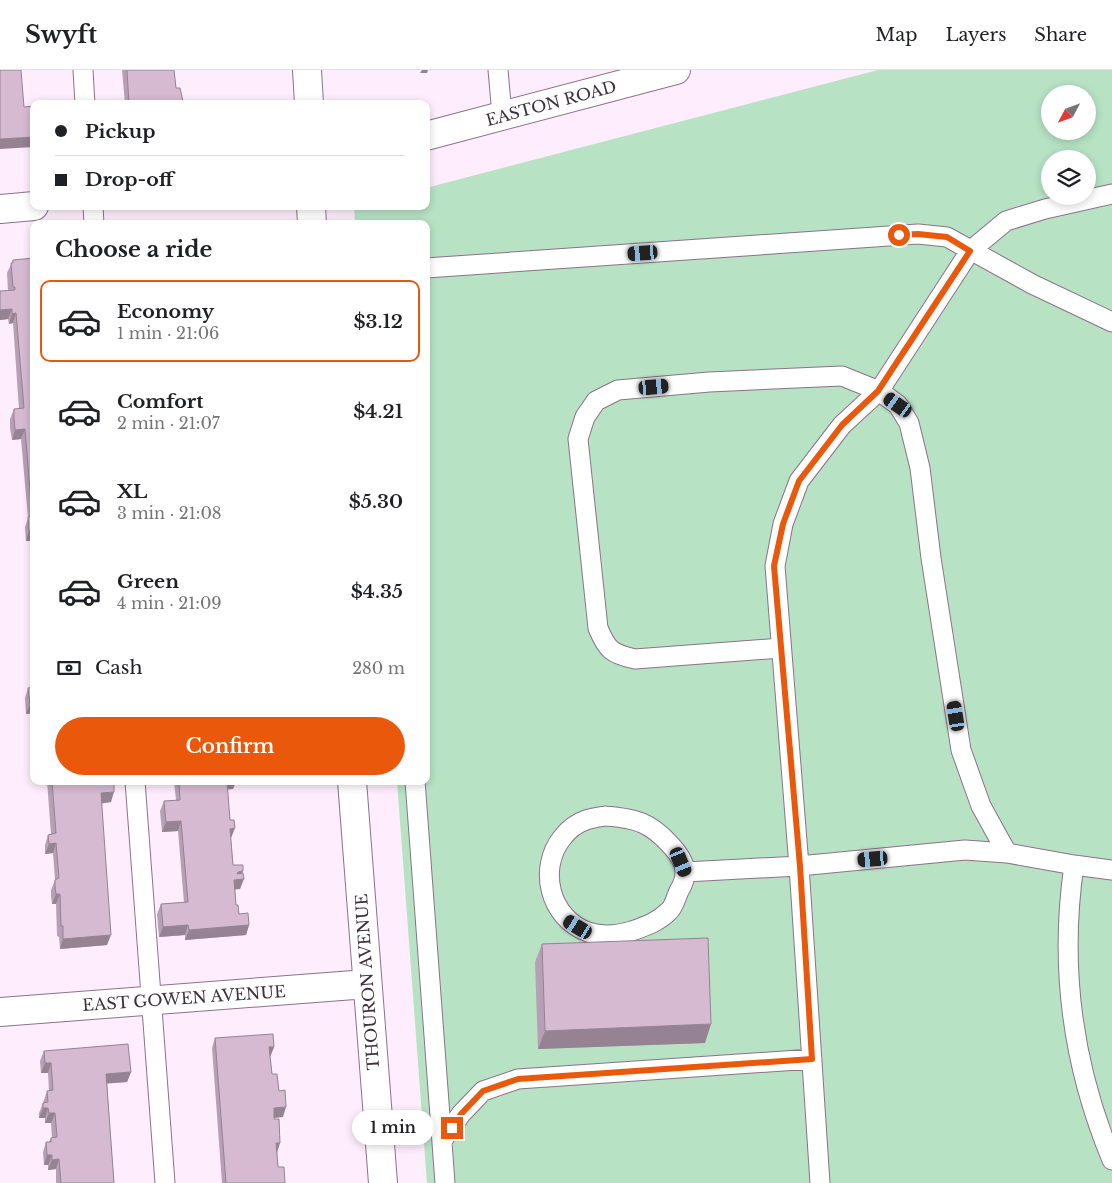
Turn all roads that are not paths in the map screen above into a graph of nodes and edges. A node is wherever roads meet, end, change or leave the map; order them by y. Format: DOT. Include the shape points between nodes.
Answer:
graph roads {
  1 [pos="83,70"];
  2 [pos="307,70"];
  3 [pos="498,70"];
  4 [pos="672,70"];
  5 [pos="85,100"];
  6 [pos="309,100"];
  7 [pos="502,115"];
  8 [pos="430,135"];
  9 [pos="1112,194"];
  10 [pos="30,206"];
  11 [pos="0,209"];
  12 [pos="970,251"];
  13 [pos="430,268"];
  14 [pos="1112,322"];
  15 [pos="878,391"];
  16 [pos="781,648"];
  17 [pos="135,785"];
  18 [pos="352,785"];
  19 [pos="415,785"];
  20 [pos="1007,853"];
  21 [pos="1074,865"];
  22 [pos="800,866"];
  23 [pos="1112,870"];
  24 [pos="686,872"];
  25 [pos="367,984"];
  26 [pos="152,1001"];
  27 [pos="0,1012"];
  28 [pos="812,1059"];
  29 [pos="442,1141"];
  30 [pos="1112,1160"];
  31 [pos="165,1183"];
  32 [pos="383,1183"];
  33 [pos="445,1183"];
  34 [pos="820,1183"];
  1 -- 5 [label="lane"];
  2 -- 6 [label="street"];
  3 -- 7 [label="lane"];
  4 -- 7 [label="street, EASTON ROAD"];
  7 -- 8 [label="street, EASTON ROAD"];
  9 -- 12 [label="lane" via="1006,221"];
  10 -- 11 [label="street"];
  12 -- 13 [label="lane" via="947,237 918,234"];
  12 -- 14 [label="lane"];
  12 -- 15 [label="lane"];
  15 -- 16 [label="lane" via="842,425 799,481 783,524 774,566"];
  15 -- 16 [label="lane" via="842,376 618,390 596,401 584,417 578,439 598,628 604,645 617,655 635,659"];
  15 -- 20 [label="lane" via="898,405 909,423 920,468 961,750 981,806"];
  16 -- 22 [label="lane"];
  17 -- 26 [label="lane"];
  18 -- 25 [label="street, THOURON AVENUE"];
  19 -- 29 [label="lane"];
  20 -- 21 [label="lane"];
  20 -- 22 [label="lane" via="964,850"];
  21 -- 23 [label="lane"];
  21 -- 30 [label="lane" via="1067,922 1072,1021 1087,1087"];
  22 -- 24 [label="lane"];
  22 -- 28 [label="lane"];
  24 -- 24 [label="lane" via="677,852 658,833 642,823 605,816 585,820 573,827 555,847 549,866 549,887 556,906 570,922 587,932 607,936 652,925 670,910"];
  25 -- 26 [label="street, EAST GOWEN AVENUE"];
  25 -- 32 [label="street, THOURON AVENUE"];
  26 -- 27 [label="street, EAST GOWEN AVENUE"];
  26 -- 31 [label="lane"];
  28 -- 29 [label="lane" via="518,1079 483,1091"];
  28 -- 34 [label="lane"];
  29 -- 33 [label="lane"];
}
